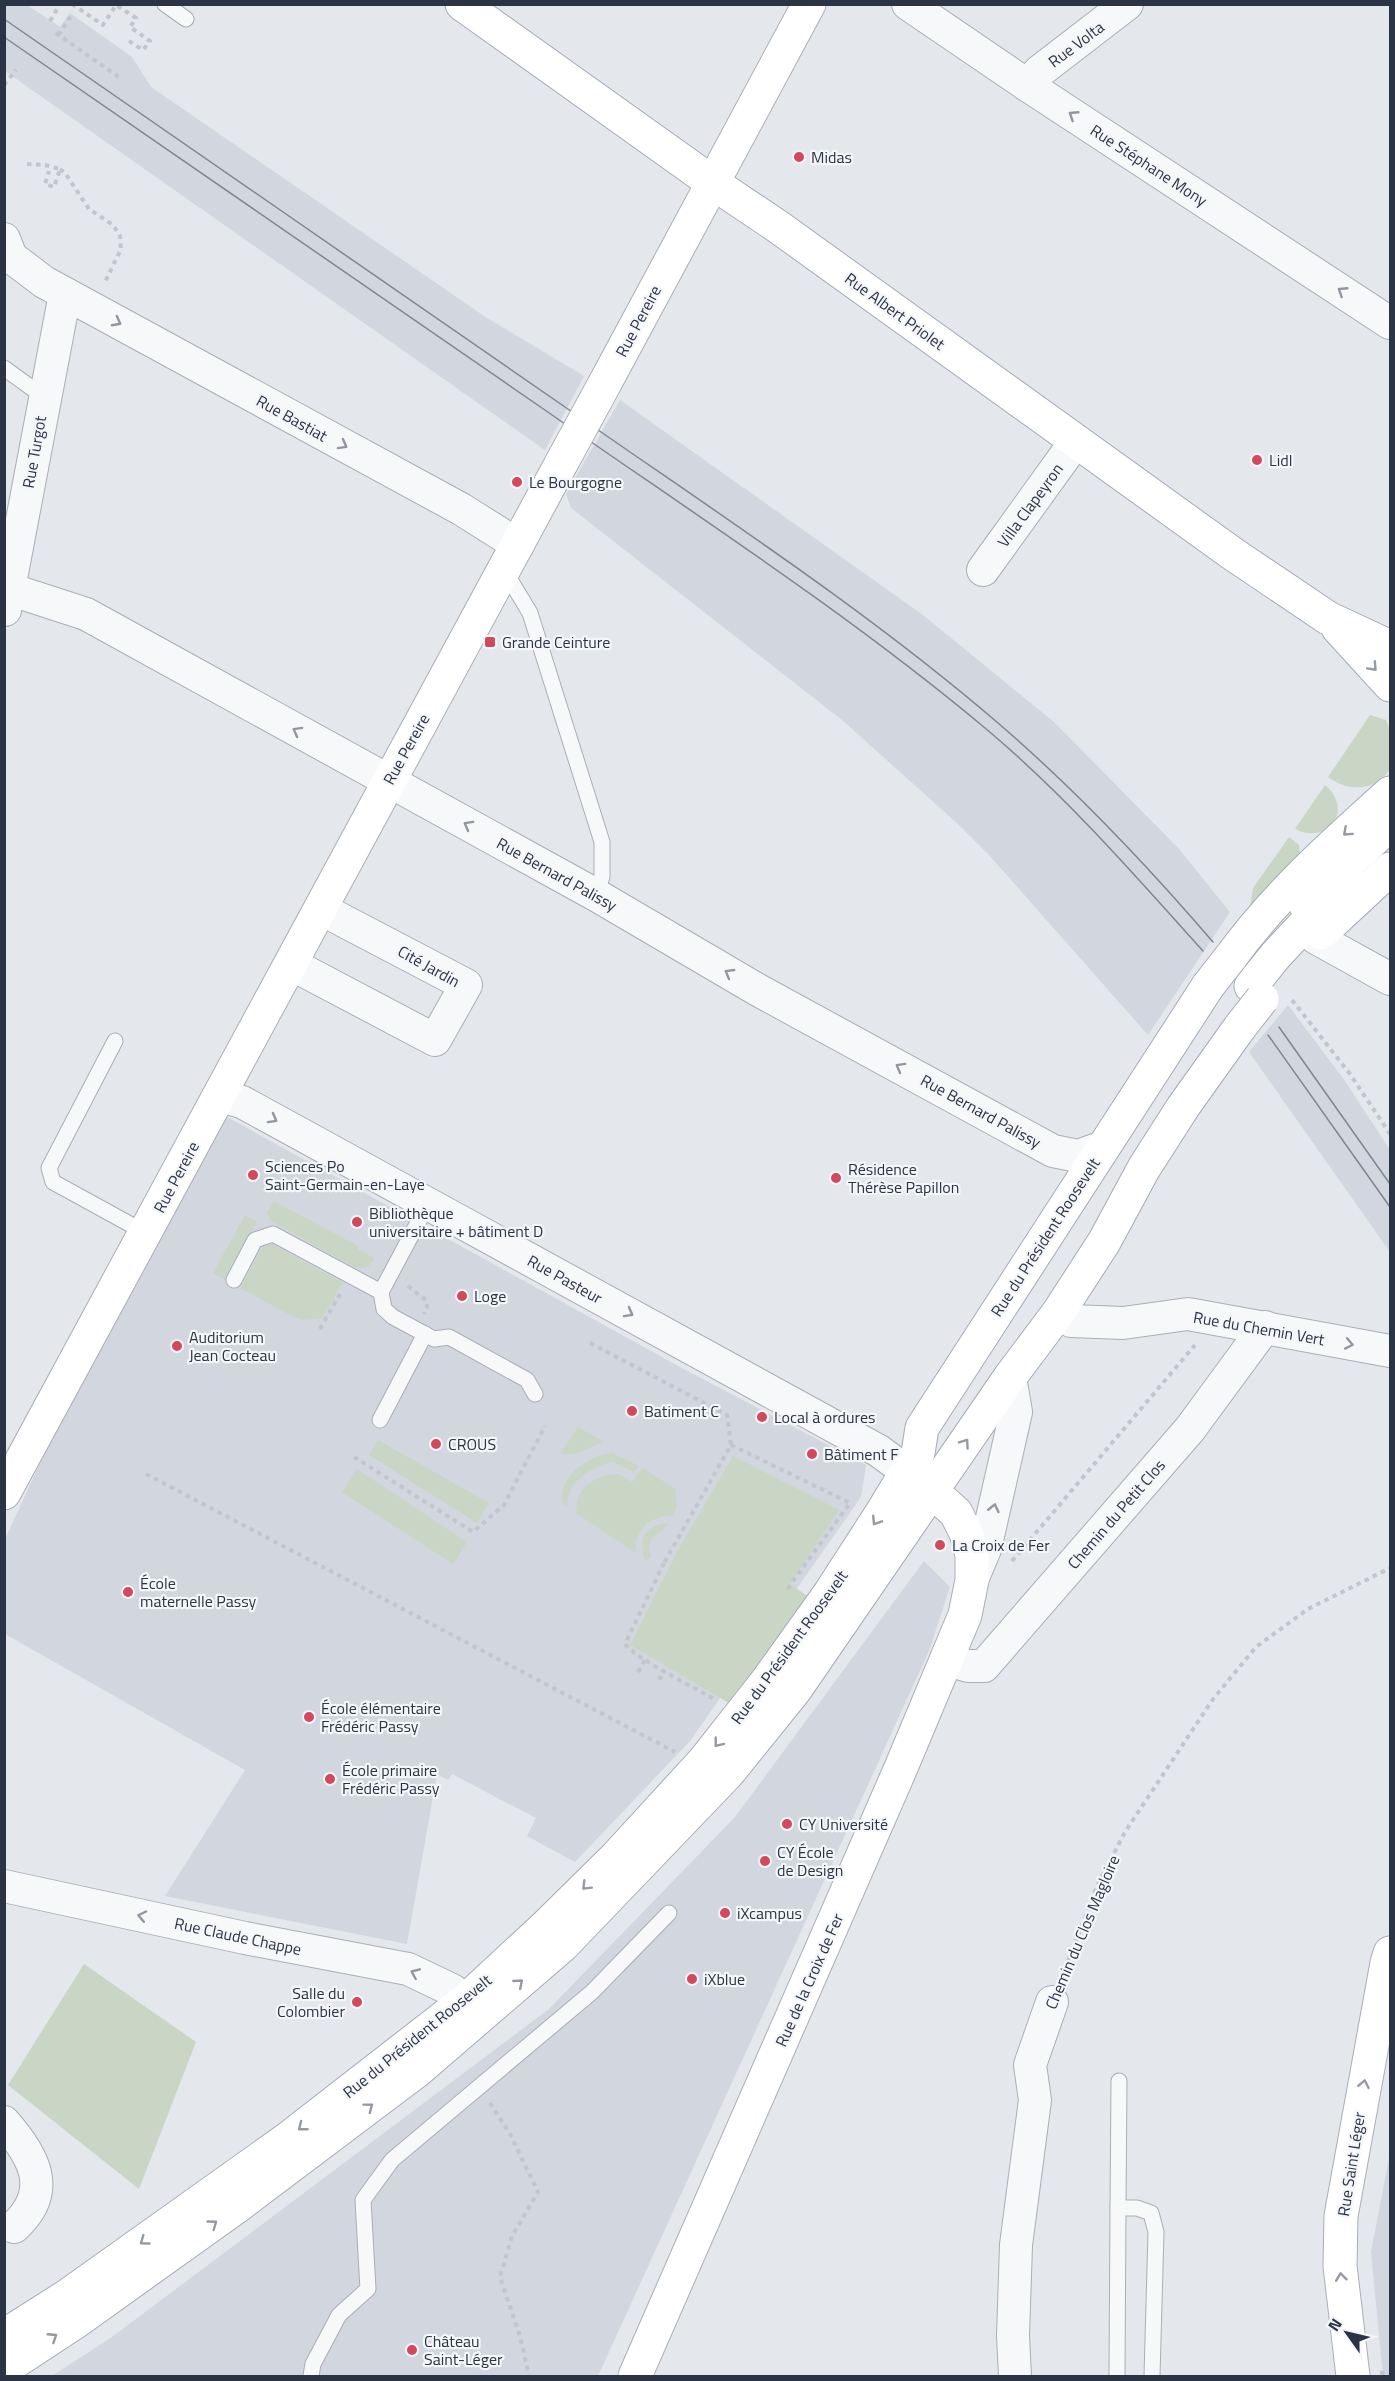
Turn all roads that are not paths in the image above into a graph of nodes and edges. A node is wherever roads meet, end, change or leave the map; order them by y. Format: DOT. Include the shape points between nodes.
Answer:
graph roads {
  1 [pos="165,4"];
  2 [pos="462,4"];
  3 [pos="809,4"];
  4 [pos="908,4"];
  5 [pos="1127,4"];
  6 [pos="186,19"];
  7 [pos="1027,85"];
  8 [pos="713,183"];
  9 [pos="4,239"];
  10 [pos="65,294"];
  11 [pos="1390,323"];
  12 [pos="4,368"];
  13 [pos="44,397"];
  14 [pos="1076,441"];
  15 [pos="511,557"];
  16 [pos="983,570"];
  17 [pos="7,600"];
  18 [pos="1328,618"];
  19 [pos="1390,647"];
  20 [pos="1390,685"];
  21 [pos="388,782"];
  22 [pos="1390,793"];
  23 [pos="1390,824"];
  24 [pos="1390,842"];
  25 [pos="1390,869"];
  26 [pos="596,895"];
  27 [pos="321,909"];
  28 [pos="1316,938"];
  29 [pos="291,964"];
  30 [pos="1390,980"];
  31 [pos="1263,990"];
  32 [pos="1226,1008"];
  33 [pos="115,1041"];
  34 [pos="220,1096"];
  35 [pos="1103,1147"];
  36 [pos="428,1204"];
  37 [pos="146,1233"];
  38 [pos="234,1280"];
  39 [pos="381,1292"];
  40 [pos="1058,1313"];
  41 [pos="1265,1327"];
  42 [pos="420,1332"];
  43 [pos="1390,1351"];
  44 [pos="1010,1377"];
  45 [pos="535,1394"];
  46 [pos="380,1420"];
  47 [pos="912,1462"];
  48 [pos="932,1491"];
  49 [pos="4,1493"];
  50 [pos="972,1580"];
  51 [pos="948,1660"];
  52 [pos="4,1887"];
  53 [pos="669,1913"];
  54 [pos="1390,1953"];
  55 [pos="465,2001"];
  56 [pos="1052,2002"];
  57 [pos="1119,2081"];
  58 [pos="10,2136"];
  59 [pos="1118,2208"];
  60 [pos="14,2227"];
  61 [pos="4,2336"];
  62 [pos="4,2369"];
  63 [pos="311,2376"];
  64 [pos="635,2376"];
  65 [pos="1015,2376"];
  66 [pos="1117,2376"];
  67 [pos="1152,2376"];
  68 [pos="1353,2376"];
  1 -- 6 [label="lane"];
  2 -- 8 [label="main road, Rue Albert Priolet"];
  3 -- 8 [label="main road, Rue Pereire"];
  4 -- 7 [label="street, Rue Stéphane Mony"];
  5 -- 7 [label="street, Rue Volta"];
  11 -- 7 [label="street, Rue Stéphane Mony, one-way"];
  8 -- 14 [label="main road, Rue Albert Priolet"];
  8 -- 15 [label="main road, Rue Pereire, bridge"];
  9 -- 10 [label="street, Rue Bastiat" via="11,257"];
  10 -- 13 [label="street, Rue Turgot"];
  10 -- 15 [label="street, Rue Bastiat, one-way" via="461,510"];
  12 -- 13 [label="lane"];
  13 -- 17 [label="street, Rue Turgot"];
  14 -- 16 [label="street, Villa Clapeyron"];
  14 -- 18 [label="main road, Rue Albert Priolet"];
  15 -- 21 [label="main road, Rue Pereire"];
  15 -- 26 [label="lane" via="602,842 602,877"];
  21 -- 17 [label="street, Rue Bernard Palissy, one-way" via="86,614"];
  18 -- 19 [label="main road, Rue Albert Priolet"];
  18 -- 20 [label="main road, Rue Albert Priolet, one-way"];
  26 -- 21 [label="street, Rue Bernard Palissy, one-way"];
  21 -- 27 [label="main road, Rue Pereire"];
  22 -- 32 [label="main road, Rue du Président Roosevelt, one-way, bridge" via="1325,851 1230,958"];
  23 -- 32 [label="main road" via="1316,892 1266,948"];
  24 -- 31 [label="main road" via="1322,904"];
  25 -- 28 [label="main road"];
  35 -- 26 [label="street, Rue Bernard Palissy, one-way" via="1078,1156 1053,1151 758,990"];
  27 -- 29 [label="main road, Rue Pereire"];
  27 -- 29 [label="street, Cité Jardin" via="466,985 435,1040"];
  28 -- 30 [label="street"];
  28 -- 31 [label="main road"];
  29 -- 34 [label="main road, Rue Pereire"];
  31 -- 32 [label="main road"];
  32 -- 35 [label="main road, Rue du Président Roosevelt"];
  32 -- 40 [label="main road, Rue du Président Roosevelt" via="1176,1118"];
  32 -- 44 [label="main road" via="1153,1120 1102,1220"];
  32 -- 47 [label="main road" via="1158,1094 938,1439"];
  33 -- 37 [label="lane" via="49,1168 53,1182"];
  34 -- 36 [label="street, Rue Pasteur, one-way" via="242,1102"];
  34 -- 37 [label="main road, Rue Pereire"];
  35 -- 47 [label="main road, Rue du Président Roosevelt" via="922,1428"];
  36 -- 39 [label="lane"];
  36 -- 47 [label="street, Rue Pasteur, one-way" via="879,1451"];
  37 -- 49 [label="main road, Rue Pereire"];
  38 -- 39 [label="lane" via="255,1240 273,1234"];
  39 -- 42 [label="lane" via="384,1309"];
  40 -- 41 [label="street, Rue du Chemin Vert" via="1071,1321 1123,1323 1203,1317"];
  40 -- 44 [label="main road, Rue du Président Roosevelt"];
  41 -- 43 [label="street, Rue du Chemin Vert, one-way"];
  41 -- 51 [label="street, Chemin du Petit Clos" via="1190,1429 984,1666"];
  42 -- 45 [label="lane" via="434,1339 449,1337 527,1380"];
  42 -- 46 [label="lane"];
  48 -- 44 [label="main road, Rue du Président Roosevelt, one-way"];
  50 -- 44 [label="street, Rue de la Croix de Fer, one-way" via="985,1549 1016,1412"];
  47 -- 48 [label="main road, Rue de la Croix de Fer"];
  47 -- 55 [label="main road, Rue du Président Roosevelt, one-way" via="830,1593 704,1761 616,1857"];
  48 -- 50 [label="main road, Rue de la Croix de Fer" via="956,1513 966,1533 972,1555"];
  62 -- 48 [label="main road, Rue du Président Roosevelt, one-way" via="239,2205 409,2077 563,1945 728,1773 795,1690"];
  50 -- 51 [label="main road, Rue de la Croix de Fer" via="965,1615"];
  51 -- 64 [label="main road, Rue de la Croix de Fer"];
  55 -- 52 [label="street, Rue Claude Chappe, one-way" via="452,1990 408,1969"];
  53 -- 63 [label="lane" via="592,1992 392,2160 363,2200 368,2289 339,2315"];
  68 -- 54 [label="main road, Rue Saint Léger, one-way" via="1340,2266 1341,2216"];
  55 -- 61 [label="main road, Rue du Président Roosevelt, one-way" via="286,2140 67,2296"];
  56 -- 65 [label="street, Chemin du Clos Magloire" via="1030,2065 1035,2100 1016,2245 1012,2336"];
  57 -- 59 [label="lane"];
  58 -- 60 [label="street" via="34,2165 37,2184 33,2203"];
  59 -- 66 [label="lane"];
  59 -- 67 [label="lane" via="1151,2213 1156,2232"];
}
